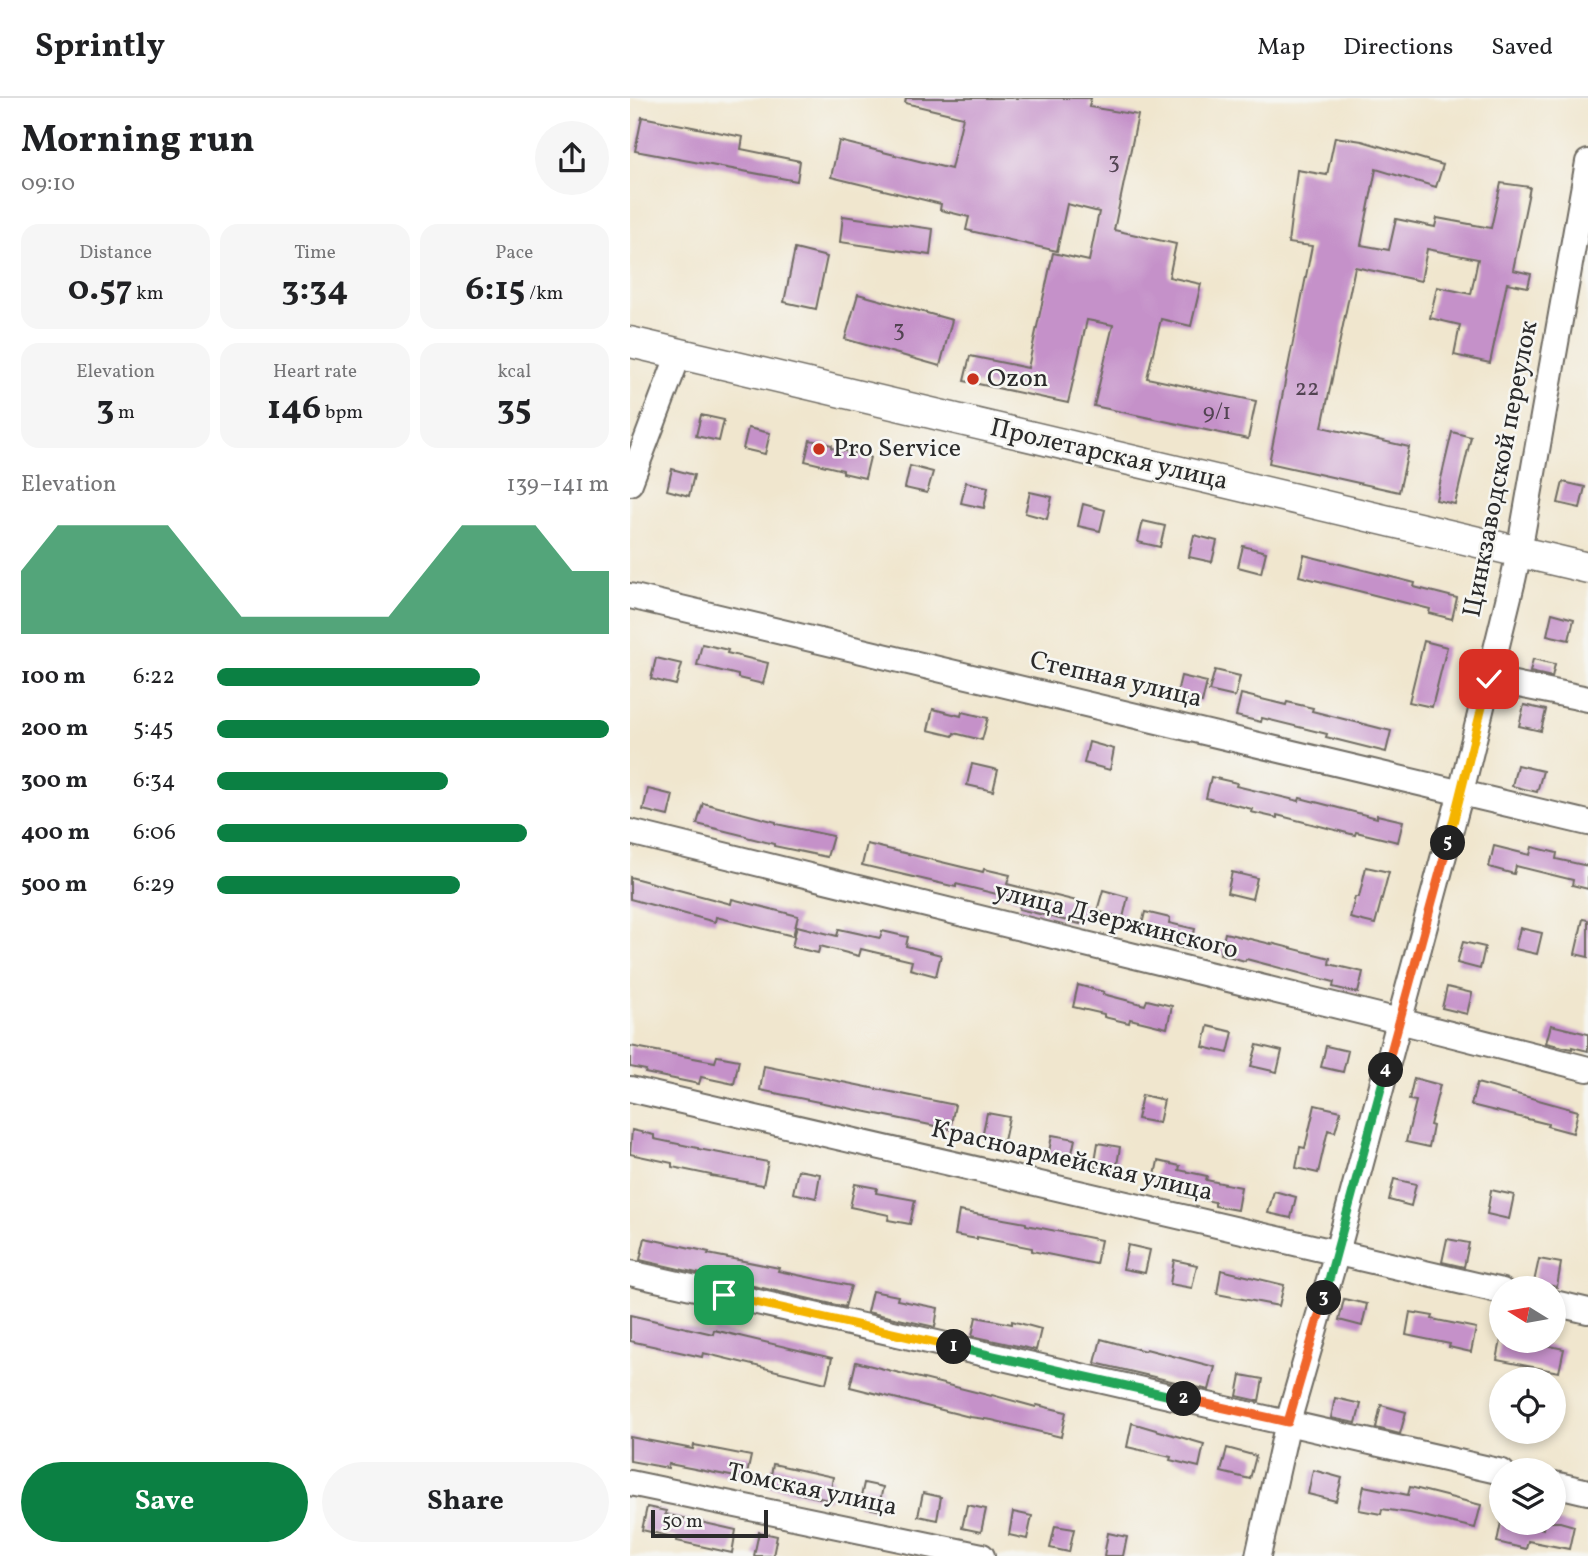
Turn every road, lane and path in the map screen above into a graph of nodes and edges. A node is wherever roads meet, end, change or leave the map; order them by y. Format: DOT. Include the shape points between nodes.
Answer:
graph roads {
  1 [pos="1588,162"];
  2 [pos="1580,257"];
  3 [pos="630,342"];
  4 [pos="679,354"];
  5 [pos="630,483"];
  6 [pos="1519,552"];
  7 [pos="1588,568"];
  8 [pos="630,596"];
  9 [pos="1489,679"];
  10 [pos="1588,699"];
  11 [pos="1461,792"];
  12 [pos="1588,823"];
  13 [pos="630,832"];
  14 [pos="1399,1021"];
  15 [pos="1588,1069"];
  16 [pos="630,1089"];
  17 [pos="1337,1252"];
  18 [pos="630,1273"];
  19 [pos="1489,1288"];
  20 [pos="1566,1306"];
  21 [pos="1588,1311"];
  22 [pos="1288,1422"];
  23 [pos="1489,1469"];
  24 [pos="630,1483"];
  25 [pos="1566,1487"];
  26 [pos="1588,1492"];
  27 [pos="982,1556"];
  28 [pos="1258,1556"];
  1 -- 2 [label="street, Цинкзаводской переулок"];
  2 -- 6 [label="street, Цинкзаводской переулок"];
  3 -- 4 [label="main road, Пролетарская улица"];
  4 -- 5 [label="street"];
  4 -- 6 [label="main road, Пролетарская улица"];
  6 -- 7 [label="main road, Пролетарская улица"];
  6 -- 9 [label="street, Цинкзаводской переулок"];
  8 -- 11 [label="street, Степная улица"];
  9 -- 10 [label="street"];
  9 -- 11 [label="street, Цинкзаводской переулок"];
  11 -- 12 [label="street, Степная улица"];
  11 -- 14 [label="street, Цинкзаводской переулок"];
  13 -- 14 [label="street, улица Дзержинского"];
  14 -- 15 [label="street, улица Дзержинского"];
  14 -- 17 [label="street, Цинкзаводской переулок"];
  16 -- 17 [label="street, Красноармейская улица"];
  17 -- 19 [label="street, Красноармейская улица"];
  17 -- 22 [label="street, Цинкзаводской переулок"];
  18 -- 22 [label="street"];
  20 -- 21 [label="street"];
  22 -- 23 [label="street"];
  22 -- 28 [label="street, Цинкзаводской переулок"];
  24 -- 27 [label="street, Томская улица"];
  25 -- 26 [label="street"];
}
